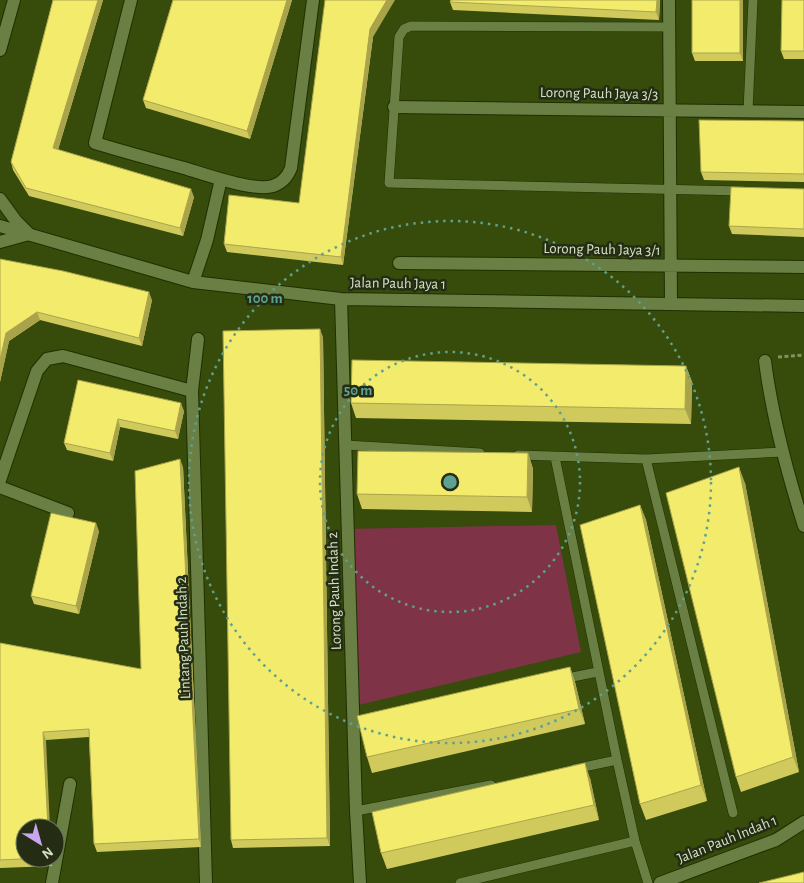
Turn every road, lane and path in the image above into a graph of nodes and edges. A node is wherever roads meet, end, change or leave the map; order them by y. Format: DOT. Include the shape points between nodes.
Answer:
graph roads {
  1 [pos="14,0"];
  2 [pos="131,0"];
  3 [pos="313,0"];
  4 [pos="670,0"];
  5 [pos="753,0"];
  6 [pos="669,28"];
  7 [pos="0,50"];
  8 [pos="394,107"];
  9 [pos="670,110"];
  10 [pos="748,111"];
  11 [pos="804,112"];
  12 [pos="221,179"];
  13 [pos="670,190"];
  14 [pos="756,192"];
  15 [pos="0,199"];
  16 [pos="0,226"];
  17 [pos="29,234"];
  18 [pos="0,242"];
  19 [pos="399,263"];
  20 [pos="671,266"];
  21 [pos="804,267"];
  22 [pos="192,282"];
  23 [pos="341,299"];
  24 [pos="671,304"];
  25 [pos="804,306"];
  26 [pos="198,340"];
  27 [pos="804,355"];
  28 [pos="765,361"];
  29 [pos="192,391"];
  30 [pos="346,445"];
  31 [pos="783,452"];
  32 [pos="487,453"];
  33 [pos="506,455"];
  34 [pos="554,458"];
  35 [pos="646,459"];
  36 [pos="0,480"];
  37 [pos="0,487"];
  38 [pos="68,513"];
  39 [pos="804,526"];
  40 [pos="597,672"];
  41 [pos="550,681"];
  42 [pos="616,760"];
  43 [pos="569,770"];
  44 [pos="502,783"];
  45 [pos="70,784"];
  46 [pos="356,812"];
  47 [pos="733,812"];
  48 [pos="804,822"];
  49 [pos="635,841"];
  50 [pos="52,883"];
  51 [pos="206,883"];
  52 [pos="360,883"];
  53 [pos="460,883"];
  54 [pos="648,883"];
  55 [pos="660,883"];
  1 -- 7 [label="street"];
  2 -- 12 [label="street" via="95,143"];
  3 -- 12 [label="street" via="288,176 272,186 258,187"];
  4 -- 6 [label="street"];
  5 -- 10 [label="lane"];
  6 -- 8 [label="lane" via="411,26 399,37"];
  6 -- 9 [label="street"];
  8 -- 9 [label="street, Lorong Pauh Jaya 3/3"];
  8 -- 13 [label="lane" via="389,183"];
  9 -- 10 [label="street, Lorong Pauh Jaya 3/3"];
  9 -- 13 [label="street"];
  10 -- 11 [label="street, Lorong Pauh Jaya 3/3"];
  12 -- 22 [label="street" via="207,240"];
  13 -- 14 [label="lane"];
  13 -- 20 [label="street"];
  15 -- 17 [label="street"];
  16 -- 17 [label="street, Jalan Pauh Jaya 1"];
  17 -- 18 [label="street"];
  17 -- 22 [label="street, Jalan Pauh Jaya 1"];
  19 -- 20 [label="street, Lorong Pauh Jaya 3/1"];
  20 -- 21 [label="street, Lorong Pauh Jaya 3/1"];
  20 -- 24 [label="street"];
  22 -- 23 [label="street, Jalan Pauh Jaya 1"];
  23 -- 24 [label="street, Jalan Pauh Jaya 1"];
  23 -- 30 [label="street, Lorong Pauh Indah 2"];
  24 -- 25 [label="street, Jalan Pauh Jaya 1"];
  26 -- 29 [label="street, Lintang Pauh Indah 2"];
  27 -- 28 [label="path"];
  28 -- 31 [label="street"];
  29 -- 36 [label="street" via="63,356 47,359 37,371"];
  29 -- 51 [label="street, Lintang Pauh Indah 2"];
  30 -- 32 [label="lane"];
  30 -- 46 [label="street, Lorong Pauh Indah 2"];
  31 -- 35 [label="lane"];
  31 -- 39 [label="street"];
  33 -- 34 [label="lane"];
  34 -- 35 [label="lane"];
  34 -- 40 [label="lane"];
  35 -- 47 [label="lane"];
  37 -- 38 [label="street"];
  40 -- 41 [label="lane"];
  40 -- 42 [label="lane"];
  42 -- 43 [label="lane"];
  42 -- 49 [label="lane"];
  44 -- 46 [label="lane"];
  45 -- 50 [label="street"];
  46 -- 52 [label="street, Lorong Pauh Indah 2"];
  48 -- 55 [label="street, Jalan Pauh Indah 1" via="776,840"];
  49 -- 53 [label="lane"];
  49 -- 54 [label="lane"];
}
